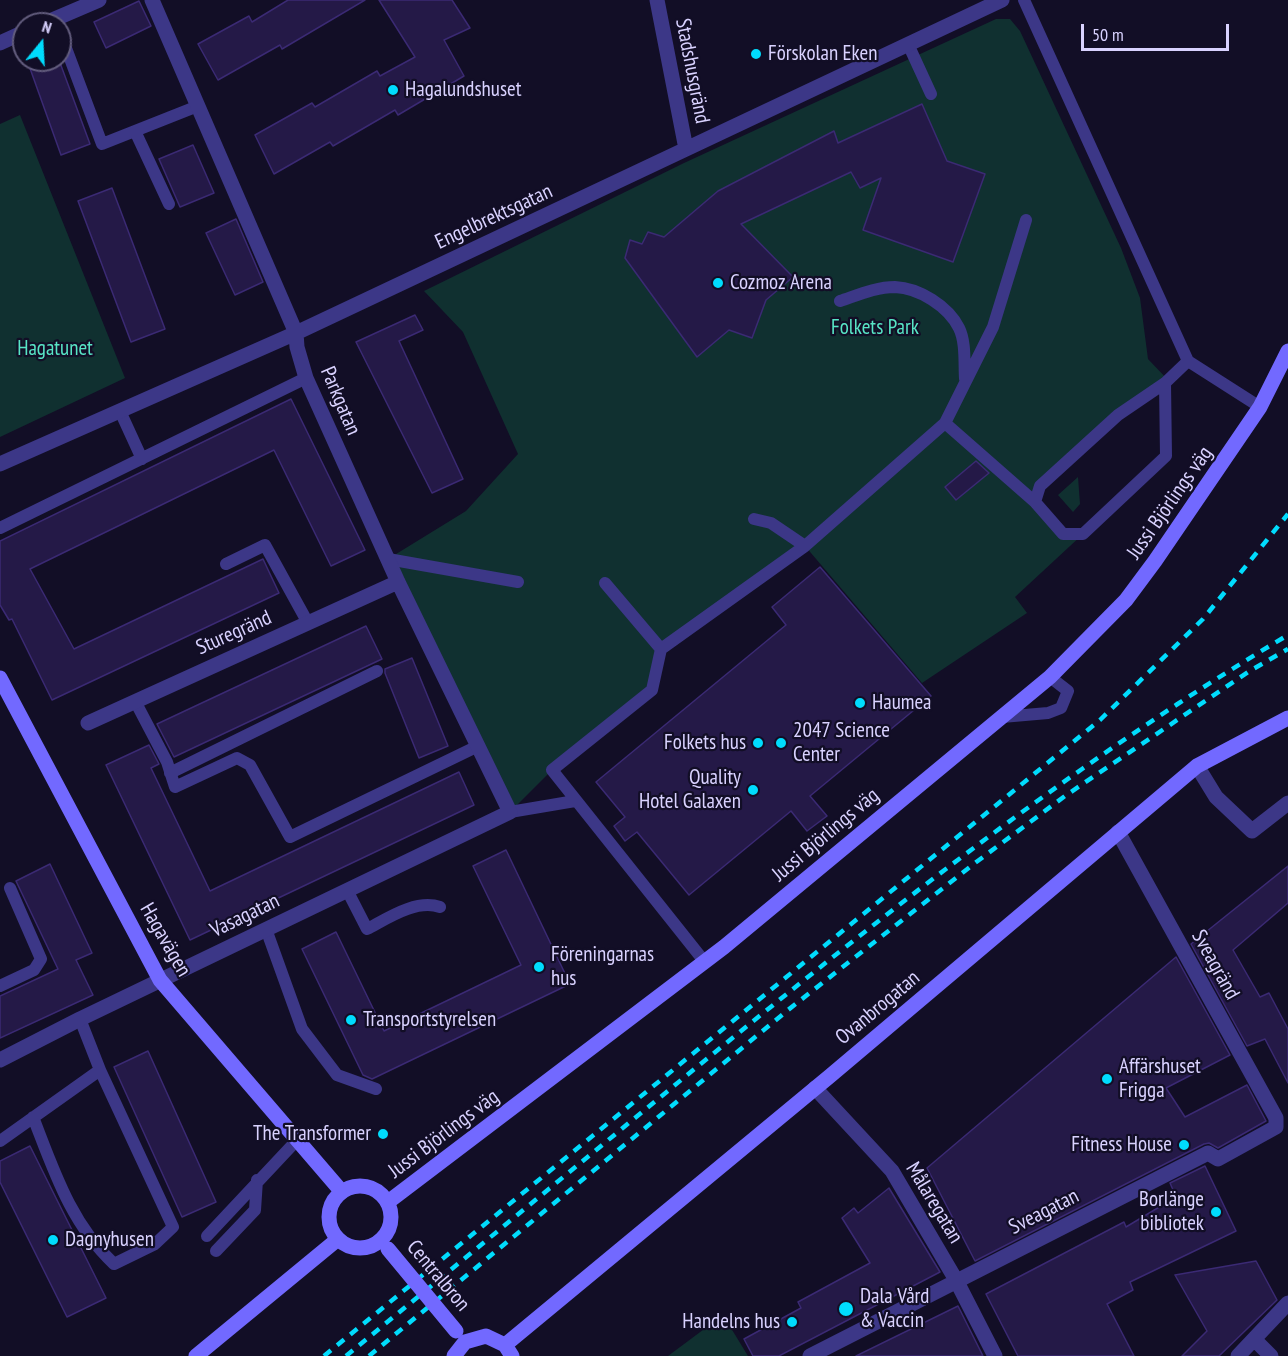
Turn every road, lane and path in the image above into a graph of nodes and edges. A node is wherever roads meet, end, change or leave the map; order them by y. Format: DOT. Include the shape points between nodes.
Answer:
graph roads {
  1 [pos="99,0"];
  2 [pos="152,0"];
  3 [pos="657,0"];
  4 [pos="1002,0"];
  5 [pos="1024,0"];
  6 [pos="78,4"];
  7 [pos="908,44"];
  8 [pos="72,70"];
  9 [pos="931,94"];
  10 [pos="198,106"];
  11 [pos="135,131"];
  12 [pos="686,149"];
  13 [pos="169,204"];
  14 [pos="1026,220"];
  15 [pos="840,301"];
  16 [pos="296,333"];
  17 [pos="1288,351"];
  18 [pos="1188,361"];
  19 [pos="306,378"];
  20 [pos="965,383"];
  21 [pos="1165,383"];
  22 [pos="1260,407"];
  23 [pos="120,411"];
  24 [pos="945,423"];
  25 [pos="142,459"];
  26 [pos="0,464"];
  27 [pos="1035,502"];
  28 [pos="754,519"];
  29 [pos="0,528"];
  30 [pos="805,546"];
  31 [pos="388,559"];
  32 [pos="226,564"];
  33 [pos="398,582"];
  34 [pos="518,582"];
  35 [pos="605,583"];
  36 [pos="308,623"];
  37 [pos="661,649"];
  38 [pos="377,671"];
  39 [pos="1050,677"];
  40 [pos="0,678"];
  41 [pos="135,701"];
  42 [pos="1002,717"];
  43 [pos="1288,718"];
  44 [pos="88,723"];
  45 [pos="478,746"];
  46 [pos="1197,766"];
  47 [pos="170,772"];
  48 [pos="575,801"];
  49 [pos="1288,803"];
  50 [pos="510,812"];
  51 [pos="1118,832"];
  52 [pos="10,888"];
  53 [pos="347,890"];
  54 [pos="440,907"];
  55 [pos="266,929"];
  56 [pos="704,961"];
  57 [pos="160,980"];
  58 [pos="0,986"];
  59 [pos="80,1019"];
  60 [pos="0,1060"];
  61 [pos="100,1070"];
  62 [pos="815,1088"];
  63 [pos="376,1089"];
  64 [pos="1282,1115"];
  65 [pos="33,1118"];
  66 [pos="298,1139"];
  67 [pos="0,1141"];
  68 [pos="257,1180"];
  69 [pos="342,1192"];
  70 [pos="388,1202"];
  71 [pos="207,1236"];
  72 [pos="338,1239"];
  73 [pos="384,1245"];
  74 [pos="216,1251"];
  75 [pos="956,1280"];
  76 [pos="1288,1303"];
  77 [pos="461,1336"];
  78 [pos="1255,1340"];
  79 [pos="509,1350"];
  80 [pos="196,1356"];
  81 [pos="454,1356"];
  82 [pos="810,1356"];
  83 [pos="995,1356"];
  84 [pos="1238,1356"];
  85 [pos="1271,1356"];
  1 -- 6 [label="street"];
  2 -- 10 [label="street, Parkgatan"];
  3 -- 12 [label="street, Stadshusgränd"];
  4 -- 7 [label="street, Engelbrektsgatan"];
  5 -- 18 [label="lane"];
  7 -- 9 [label="lane"];
  7 -- 12 [label="street, Engelbrektsgatan"];
  8 -- 11 [label="lane" via="102,144"];
  10 -- 11 [label="lane"];
  10 -- 16 [label="street, Parkgatan"];
  11 -- 13 [label="lane"];
  12 -- 16 [label="street, Engelbrektsgatan"];
  14 -- 20 [label="lane" via="993,327"];
  15 -- 20 [label="lane" via="897,287 932,300 946,310 960,329"];
  16 -- 19 [label="street, Parkgatan"];
  16 -- 23 [label="street, Engelbrektsgatan"];
  17 -- 22 [label="street, Jussi Björlings väg"];
  18 -- 21 [label="lane"];
  18 -- 22 [label="lane"];
  19 -- 25 [label="lane"];
  19 -- 31 [label="street, Parkgatan"];
  20 -- 24 [label="lane"];
  21 -- 27 [label="lane" via="1118,415 1040,486"];
  21 -- 27 [label="lane" via="1166,456 1083,534 1062,534"];
  22 -- 39 [label="street, Jussi Björlings väg" via="1126,600"];
  23 -- 25 [label="lane"];
  23 -- 26 [label="street, Engelbrektsgatan"];
  24 -- 27 [label="lane"];
  24 -- 30 [label="lane"];
  25 -- 29 [label="lane"];
  28 -- 30 [label="lane" via="771,523"];
  30 -- 37 [label="lane"];
  31 -- 33 [label="street, Parkgatan"];
  31 -- 34 [label="lane"];
  32 -- 36 [label="lane" via="265,545"];
  33 -- 36 [label="street, Sturegränd"];
  33 -- 45 [label="street, Parkgatan"];
  35 -- 37 [label="lane"];
  36 -- 41 [label="street, Sturegränd"];
  37 -- 48 [label="lane" via="652,690 552,770"];
  38 -- 47 [label="lane"];
  39 -- 42 [label="street, Jussi Björlings väg"];
  39 -- 42 [label="lane" via="1068,691 1061,708"];
  40 -- 57 [label="street, Hagavägen"];
  41 -- 44 [label="street, Sturegränd"];
  41 -- 47 [label="lane"];
  42 -- 56 [label="street, Jussi Björlings väg"];
  43 -- 46 [label="street, Ovanbrogatan"];
  45 -- 47 [label="lane" via="290,837 250,765 237,758 175,787"];
  45 -- 50 [label="street, Parkgatan"];
  46 -- 49 [label="street" via="1216,797 1252,831"];
  46 -- 51 [label="street, Ovanbrogatan"];
  48 -- 50 [label="lane"];
  48 -- 56 [label="lane"];
  50 -- 53 [label="street, Vasagatan"];
  51 -- 62 [label="street, Ovanbrogatan"];
  51 -- 64 [label="street, Sveagränd"];
  52 -- 58 [label="lane" via="41,959 34,970"];
  53 -- 54 [label="lane" via="367,929 413,907"];
  53 -- 55 [label="street, Vasagatan"];
  55 -- 57 [label="street, Vasagatan"];
  55 -- 63 [label="lane" via="302,1029 337,1075"];
  56 -- 70 [label="street, Jussi Björlings väg"];
  57 -- 59 [label="street, Vasagatan"];
  57 -- 66 [label="street, Hagavägen"];
  59 -- 60 [label="street, Vasagatan"];
  59 -- 61 [label="lane"];
  61 -- 65 [label="lane"];
  61 -- 65 [label="lane" via="173,1227 155,1244 114,1264 93,1244 70,1207"];
  62 -- 75 [label="street, Målaregatan" via="892,1171"];
  62 -- 79 [label="street, Ovanbrogatan"];
  64 -- 75 [label="street, Sveagatan" via="1276,1127 1218,1159 1208,1154"];
  65 -- 67 [label="lane"];
  66 -- 68 [label="lane"];
  66 -- 69 [label="street, Hagavägen"];
  68 -- 71 [label="lane"];
  68 -- 74 [label="lane" via="255,1210"];
  69 -- 70 [label="street" via="362,1186 381,1194"];
  69 -- 72 [label="street" via="330,1209 332,1230"];
  70 -- 73 [label="street" via="391,1223"];
  72 -- 73 [label="street" via="354,1248"];
  72 -- 80 [label="street"];
  73 -- 77 [label="street, Centralbron, bridge"];
  75 -- 82 [label="street, Sveagatan"];
  75 -- 83 [label="street, Målaregatan"];
  76 -- 78 [label="street"];
  77 -- 79 [label="street" via="486,1336"];
  77 -- 81 [label="street"];
  78 -- 84 [label="street"];
  78 -- 85 [label="street"];
}
